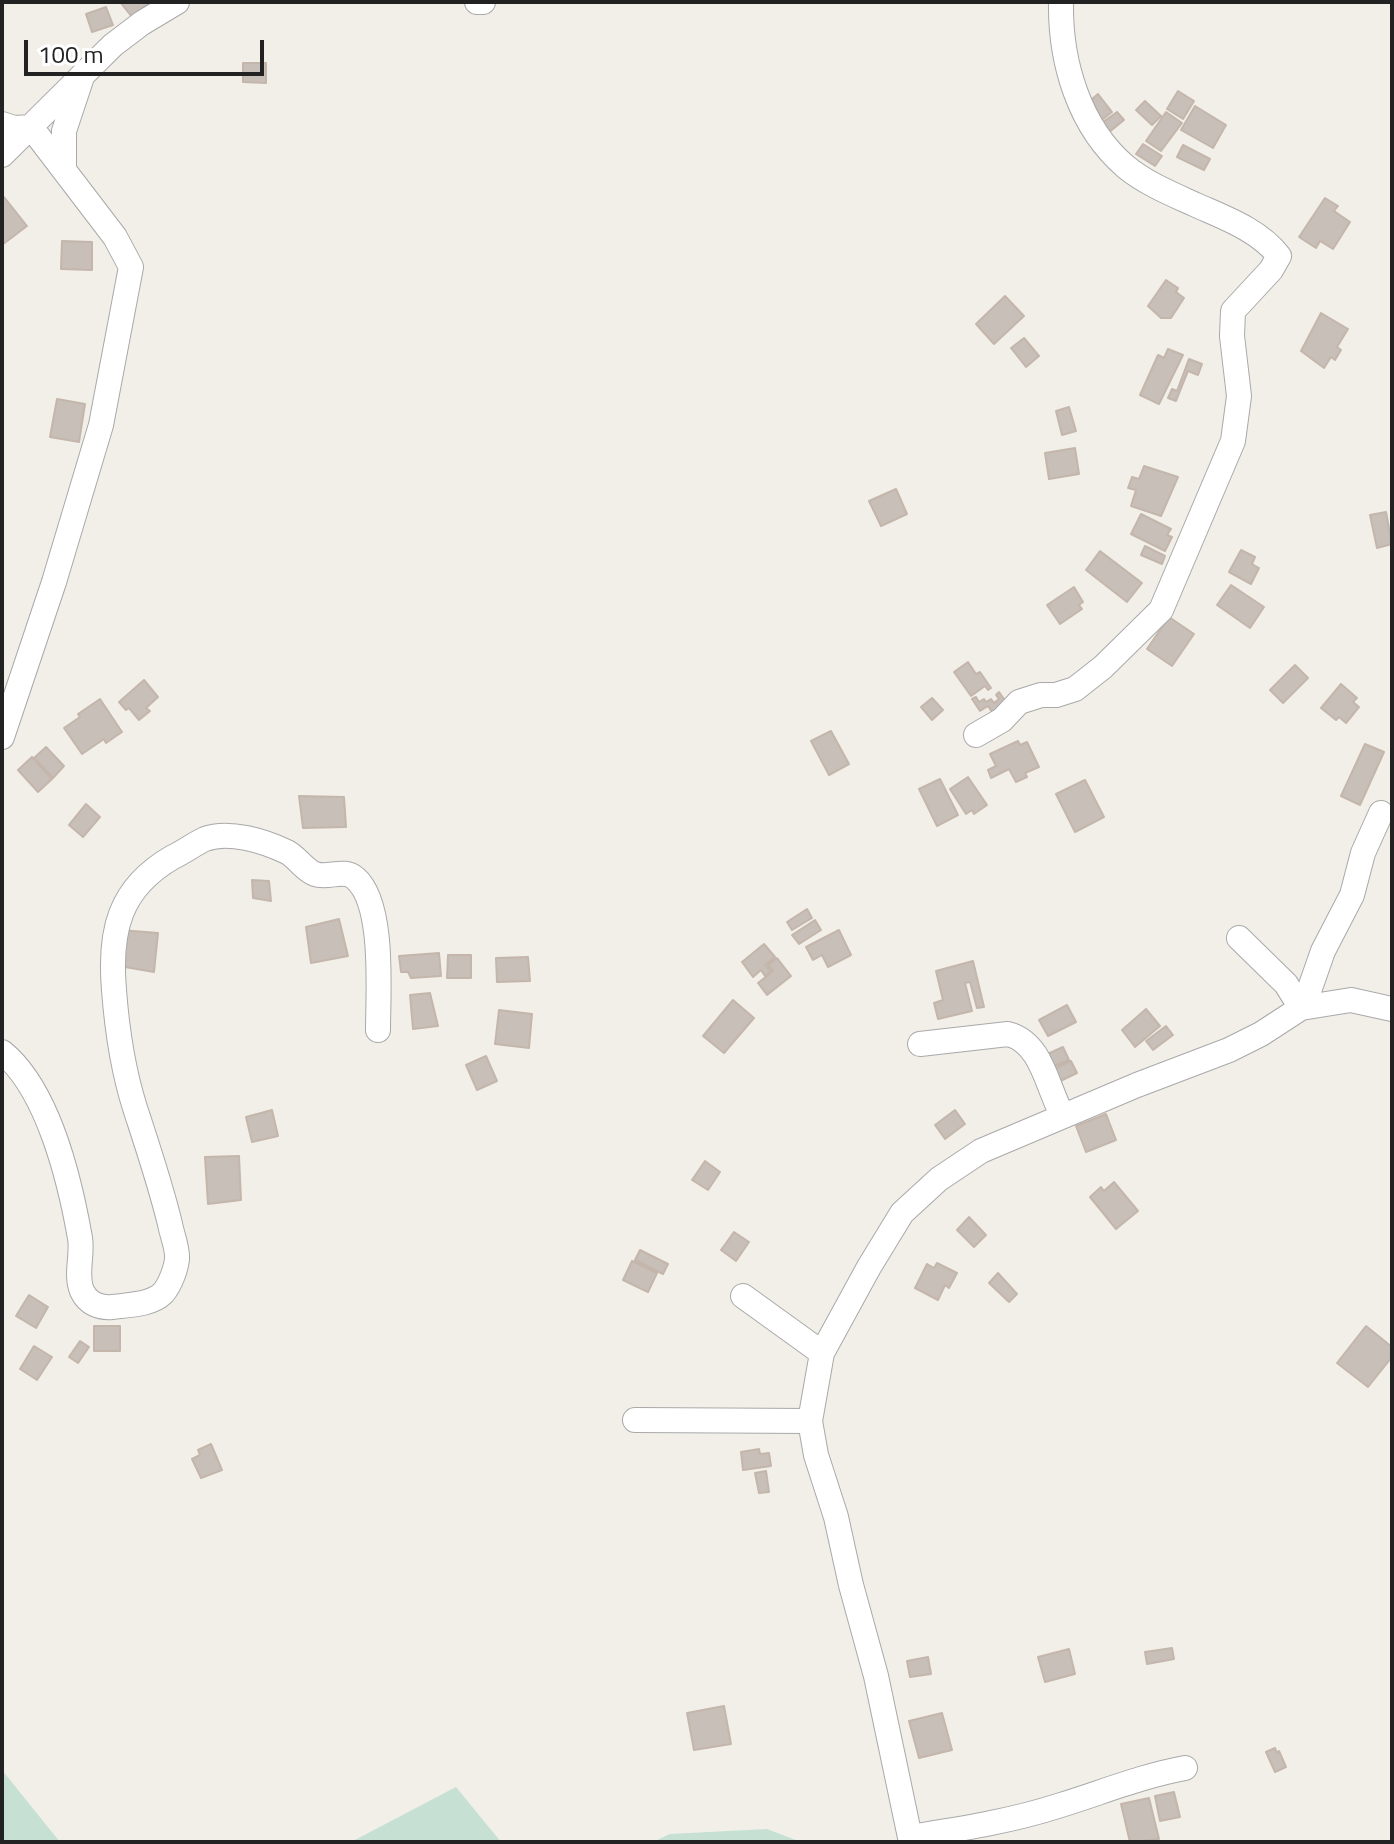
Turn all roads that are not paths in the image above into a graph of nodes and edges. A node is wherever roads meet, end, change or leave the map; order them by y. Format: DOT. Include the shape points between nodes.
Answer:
graph roads {
  1 [pos="177,2"];
  2 [pos="1061,2"];
  3 [pos="83,75"];
  4 [pos="2,124"];
  5 [pos="31,127"];
  6 [pos="2,155"];
  7 [pos="64,167"];
  8 [pos="976,735"];
  9 [pos="2,737"];
  10 [pos="1381,813"];
  11 [pos="1239,938"];
  12 [pos="1305,1007"];
  13 [pos="1392,1009"];
  14 [pos="378,1030"];
  15 [pos="920,1044"];
  16 [pos="2,1052"];
  17 [pos="1063,1116"];
  18 [pos="743,1296"];
  19 [pos="822,1353"];
  20 [pos="635,1420"];
  21 [pos="810,1421"];
  22 [pos="1185,1768"];
  23 [pos="911,1839"];
  1 -- 3 [label="street" via="113,45"];
  2 -- 8 [label="street" via="1062,48 1076,92 1107,149 1128,169 1233,220 1279,256 1233,311 1239,396 1233,441 1161,610 1075,689 1019,702"];
  3 -- 5 [label="street"];
  3 -- 7 [label="street" via="64,131"];
  4 -- 5 [label="street"];
  5 -- 6 [label="street"];
  5 -- 7 [label="street"];
  7 -- 9 [label="street" via="131,267 101,425"];
  10 -- 12 [label="street"];
  11 -- 12 [label="street"];
  12 -- 13 [label="street" via="1351,1000"];
  12 -- 17 [label="street" via="1229,1050"];
  14 -- 16 [label="street" via="378,941 369,901 355,877 313,874 289,852 241,837 207,838 162,863 127,897 115,927 112,969 118,1035 178,1257 163,1293 143,1303 102,1308 83,1293 81,1242 45,1113 31,1084"];
  15 -- 17 [label="street" via="1018,1036 1038,1057"];
  17 -- 19 [label="street" via="981,1151 902,1213"];
  18 -- 19 [label="street"];
  19 -- 21 [label="street"];
  20 -- 21 [label="street"];
  21 -- 23 [label="street" via="876,1676"];
  22 -- 23 [label="street" via="988,1825"];
}
